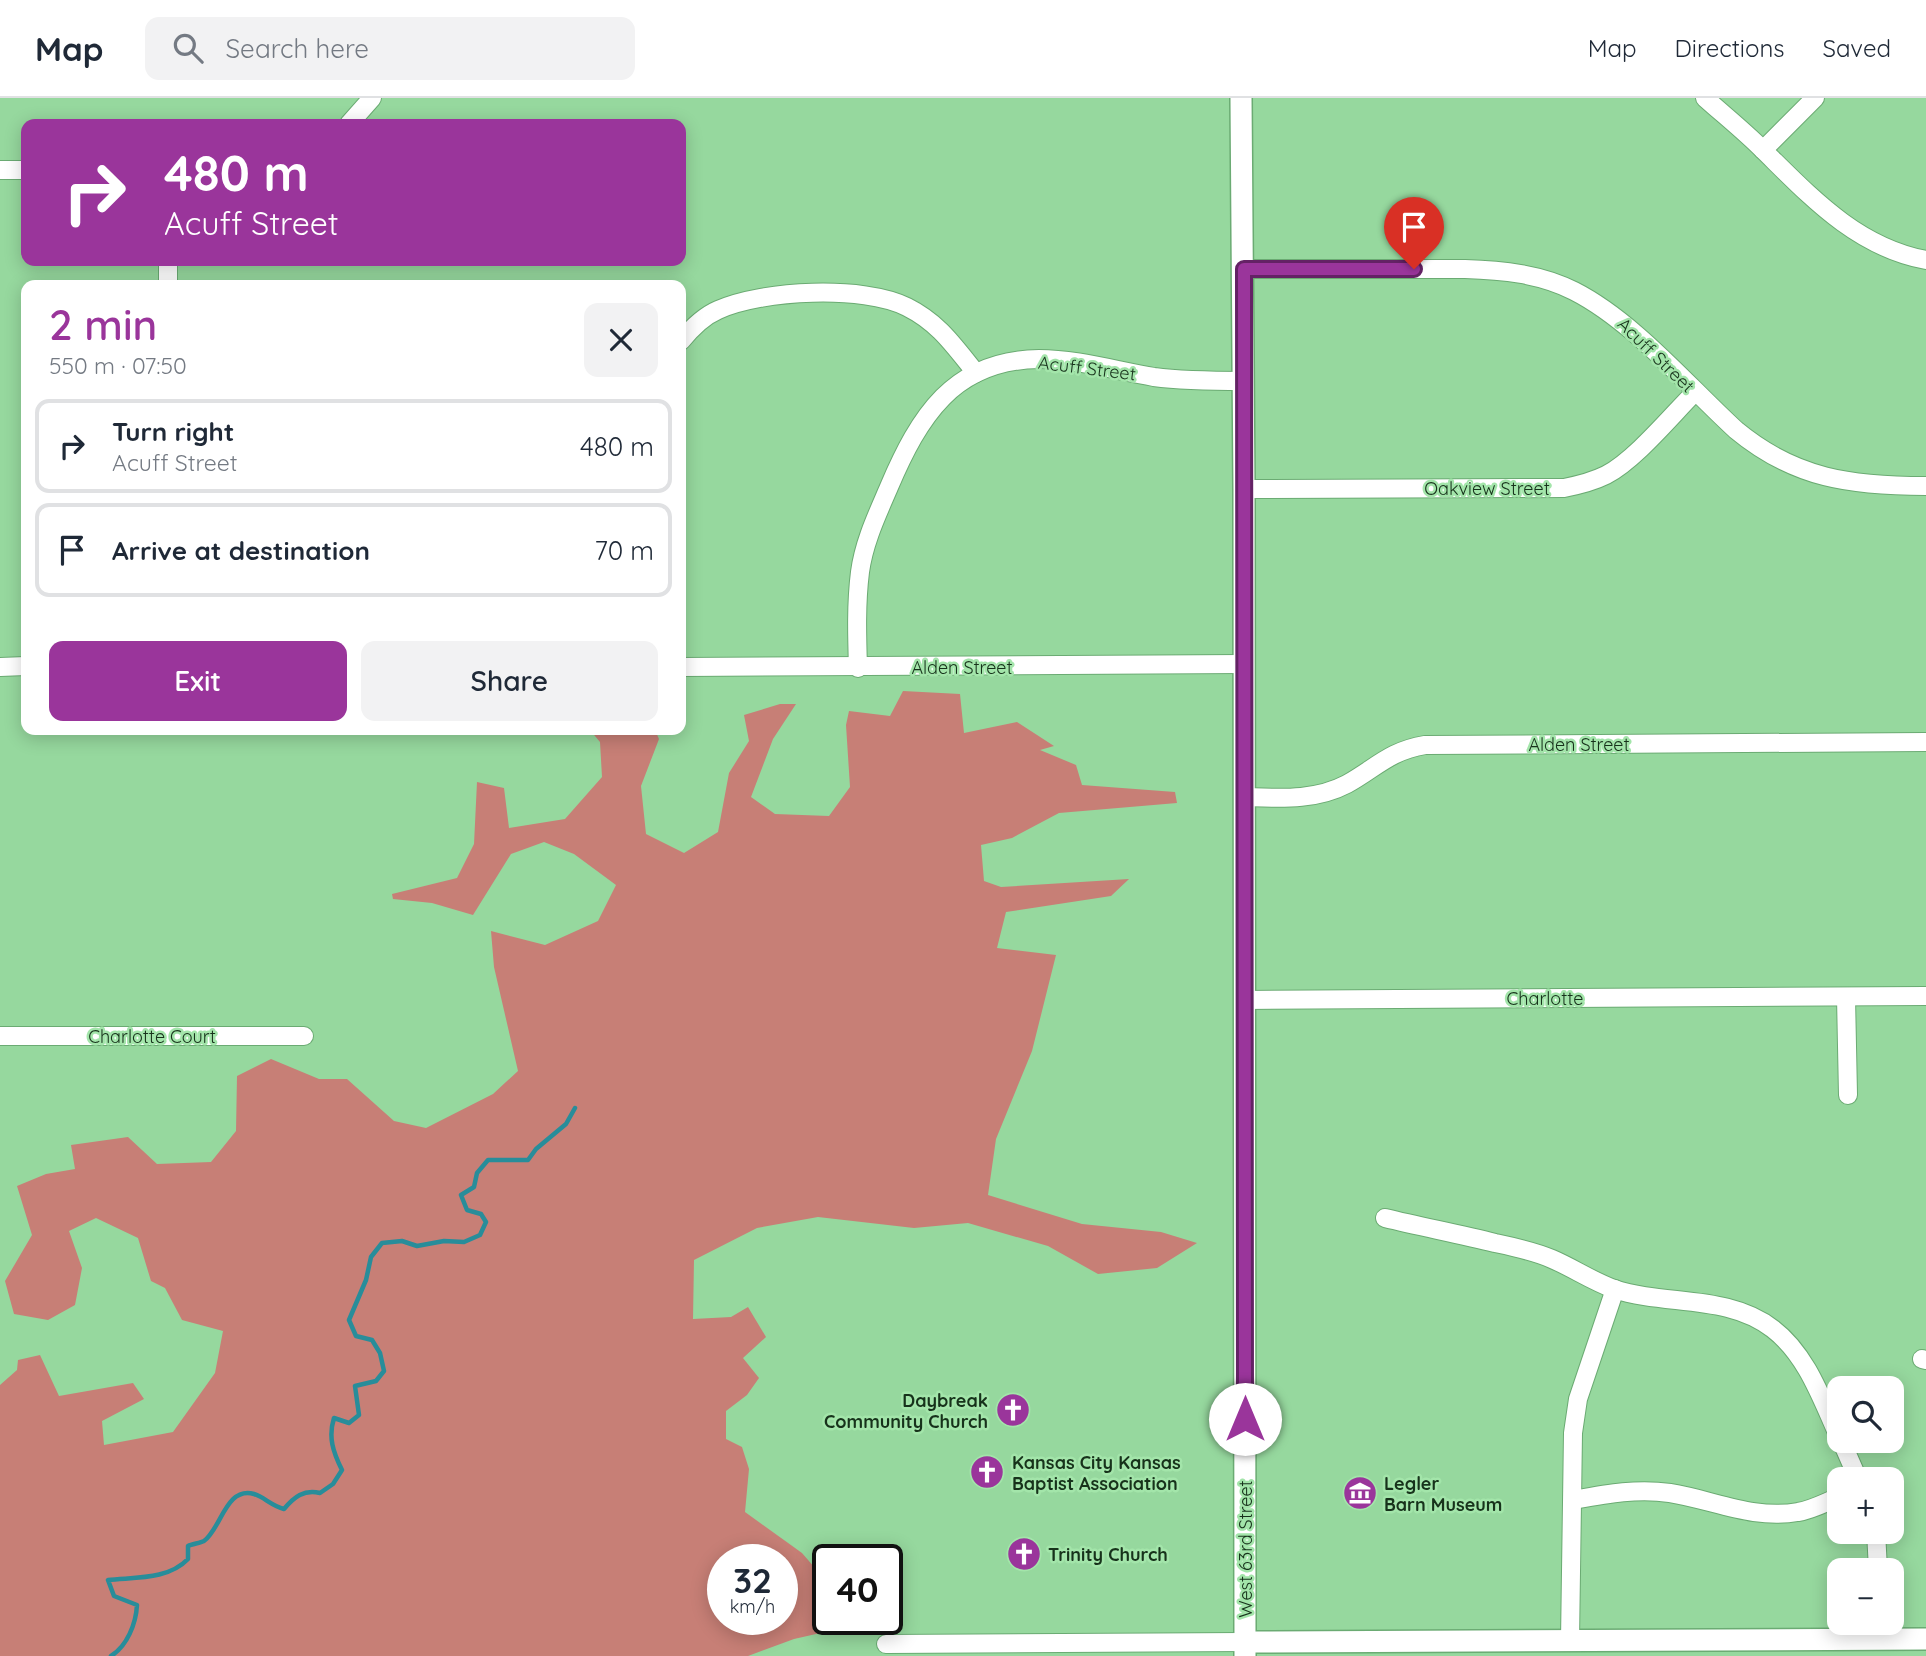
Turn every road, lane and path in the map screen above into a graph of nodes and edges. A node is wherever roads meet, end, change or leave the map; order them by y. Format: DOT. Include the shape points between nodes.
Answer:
graph roads {
  1 [pos="372,98"];
  2 [pos="1241,98"];
  3 [pos="1705,98"];
  4 [pos="1815,98"];
  5 [pos="353,119"];
  6 [pos="1763,150"];
  7 [pos="0,170"];
  8 [pos="21,170"];
  9 [pos="1926,260"];
  10 [pos="1244,269"];
  11 [pos="686,337"];
  12 [pos="975,373"];
  13 [pos="1244,381"];
  14 [pos="1695,391"];
  15 [pos="1926,486"];
  16 [pos="1244,489"];
  17 [pos="1244,664"];
  18 [pos="21,666"];
  19 [pos="0,667"];
  20 [pos="686,667"];
  21 [pos="858,668"];
  22 [pos="1926,742"];
  23 [pos="1244,797"];
  24 [pos="1926,996"];
  25 [pos="1846,997"];
  26 [pos="1244,1000"];
  27 [pos="0,1036"];
  28 [pos="303,1036"];
  29 [pos="1848,1095"];
  30 [pos="1385,1219"];
  31 [pos="1615,1289"];
  32 [pos="1827,1413"];
  33 [pos="1573,1500"];
  34 [pos="1827,1502"];
  35 [pos="1827,1633"];
  36 [pos="1902,1635"];
  37 [pos="1926,1639"];
  38 [pos="1570,1641"];
  39 [pos="886,1644"];
  40 [pos="1245,1649"];
  1 -- 5 [label="street"];
  2 -- 10 [label="street, West 63rd Street"];
  3 -- 6 [label="street"];
  4 -- 6 [label="street"];
  6 -- 9 [label="street" via="1825,211 1854,232"];
  7 -- 8 [label="street"];
  10 -- 13 [label="street, West 63rd Street"];
  10 -- 14 [label="street, Acuff Street" via="1465,269 1536,277 1573,290 1615,316"];
  11 -- 12 [label="street" via="715,311 767,296 868,295 907,307 930,322 948,337"];
  12 -- 13 [label="street, Acuff Street" via="1036,359 1179,380"];
  12 -- 21 [label="street, Acuff Street" via="954,386 918,425 870,531 860,571"];
  13 -- 16 [label="street, West 63rd Street"];
  14 -- 15 [label="street, Acuff Street" via="1750,442 1783,462 1854,484"];
  14 -- 16 [label="street, Oakview Street" via="1609,474 1564,488"];
  16 -- 17 [label="street, West 63rd Street"];
  17 -- 21 [label="street, Alden Street"];
  17 -- 23 [label="street, West 63rd Street"];
  18 -- 19 [label="street"];
  20 -- 21 [label="street, Alden Street"];
  22 -- 23 [label="street, Alden Street" via="1424,745 1383,759 1324,793"];
  23 -- 26 [label="street, West 63rd Street"];
  24 -- 25 [label="street, Charlotte"];
  25 -- 26 [label="street, Charlotte"];
  25 -- 29 [label="street"];
  26 -- 40 [label="street, West 63rd Street"];
  27 -- 28 [label="street, Charlotte Court"];
  30 -- 31 [label="street" via="1520,1248"];
  31 -- 32 [label="street" via="1721,1306 1758,1318 1775,1330 1802,1362"];
  31 -- 33 [label="street" via="1578,1399"];
  33 -- 34 [label="street" via="1629,1490 1673,1493 1749,1513 1799,1512"];
  33 -- 38 [label="street"];
  35 -- 38 [label="street"];
  36 -- 37 [label="street"];
  38 -- 40 [label="street"];
  39 -- 40 [label="street"];
}
